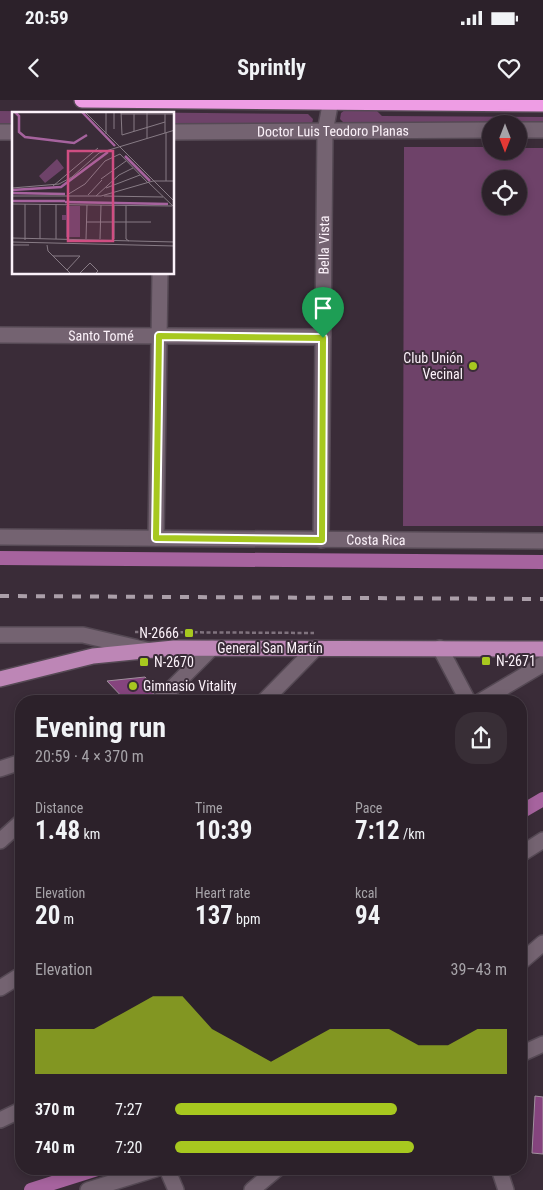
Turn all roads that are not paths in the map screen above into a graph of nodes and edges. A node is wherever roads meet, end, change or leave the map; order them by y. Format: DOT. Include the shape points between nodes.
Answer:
graph roads {
  1 [pos="82,100"];
  2 [pos="331,101"];
  3 [pos="543,104"];
  4 [pos="482,130"];
  5 [pos="528,130"];
  6 [pos="543,130"];
  7 [pos="175,132"];
  8 [pos="325,132"];
  9 [pos="160,275"];
  10 [pos="0,335"];
  11 [pos="159,336"];
  12 [pos="323,338"];
  13 [pos="0,537"];
  14 [pos="156,538"];
  15 [pos="322,540"];
  16 [pos="543,542"];
  17 [pos="0,635"];
  18 [pos="316,641"];
  19 [pos="212,648"];
  20 [pos="440,648"];
  21 [pos="543,649"];
  22 [pos="147,650"];
  23 [pos="543,664"];
  24 [pos="0,679"];
  25 [pos="165,695"];
  26 [pos="269,695"];
  27 [pos="465,695"];
  28 [pos="491,695"];
  29 [pos="15,764"];
  30 [pos="0,769"];
  31 [pos="15,827"];
  32 [pos="543,840"];
  33 [pos="0,841"];
  34 [pos="527,850"];
  35 [pos="543,943"];
  36 [pos="527,957"];
  37 [pos="15,979"];
  38 [pos="0,988"];
  39 [pos="543,1044"];
  40 [pos="527,1051"];
  41 [pos="15,1113"];
  42 [pos="0,1120"];
  43 [pos="142,1175"];
  44 [pos="170,1175"];
  45 [pos="270,1175"];
  46 [pos="501,1175"];
  47 [pos="117,1186"];
  48 [pos="88,1190"];
  49 [pos="176,1190"];
  50 [pos="252,1190"];
  51 [pos="506,1190"];
  1 -- 2 [label="highway"];
  2 -- 3 [label="highway"];
  2 -- 8 [label="street, Bella Vista"];
  4 -- 8 [label="street, Doctor Luis Teodoro Planas"];
  5 -- 6 [label="street"];
  7 -- 8 [label="street, Doctor Luis Teodoro Planas"];
  8 -- 12 [label="street, Bella Vista"];
  9 -- 11 [label="street"];
  10 -- 11 [label="street, Santo Tomé"];
  11 -- 12 [label="street, Santo Tomé"];
  11 -- 14 [label="street"];
  12 -- 15 [label="street, Bella Vista"];
  13 -- 14 [label="street, Costa Rica"];
  14 -- 15 [label="street, Costa Rica"];
  15 -- 16 [label="street, Costa Rica"];
  17 -- 22 [label="street" via="83,636"];
  18 -- 19 [label="main road, General San Martín"];
  18 -- 20 [label="main road, General San Martín"];
  18 -- 26 [label="street"];
  19 -- 22 [label="main road, General San Martín"];
  19 -- 25 [label="street"];
  20 -- 21 [label="main road, General San Martín"];
  20 -- 27 [label="street"];
  22 -- 24 [label="main road, General San Martín" via="83,658"];
  23 -- 28 [label="street"];
  29 -- 30 [label="street"];
  31 -- 33 [label="street"];
  32 -- 34 [label="street"];
  35 -- 36 [label="street"];
  37 -- 38 [label="street"];
  39 -- 40 [label="street"];
  41 -- 42 [label="street"];
  43 -- 47 [label="street"];
  44 -- 49 [label="street"];
  45 -- 50 [label="street"];
  46 -- 51 [label="street"];
  47 -- 48 [label="street"];
}
